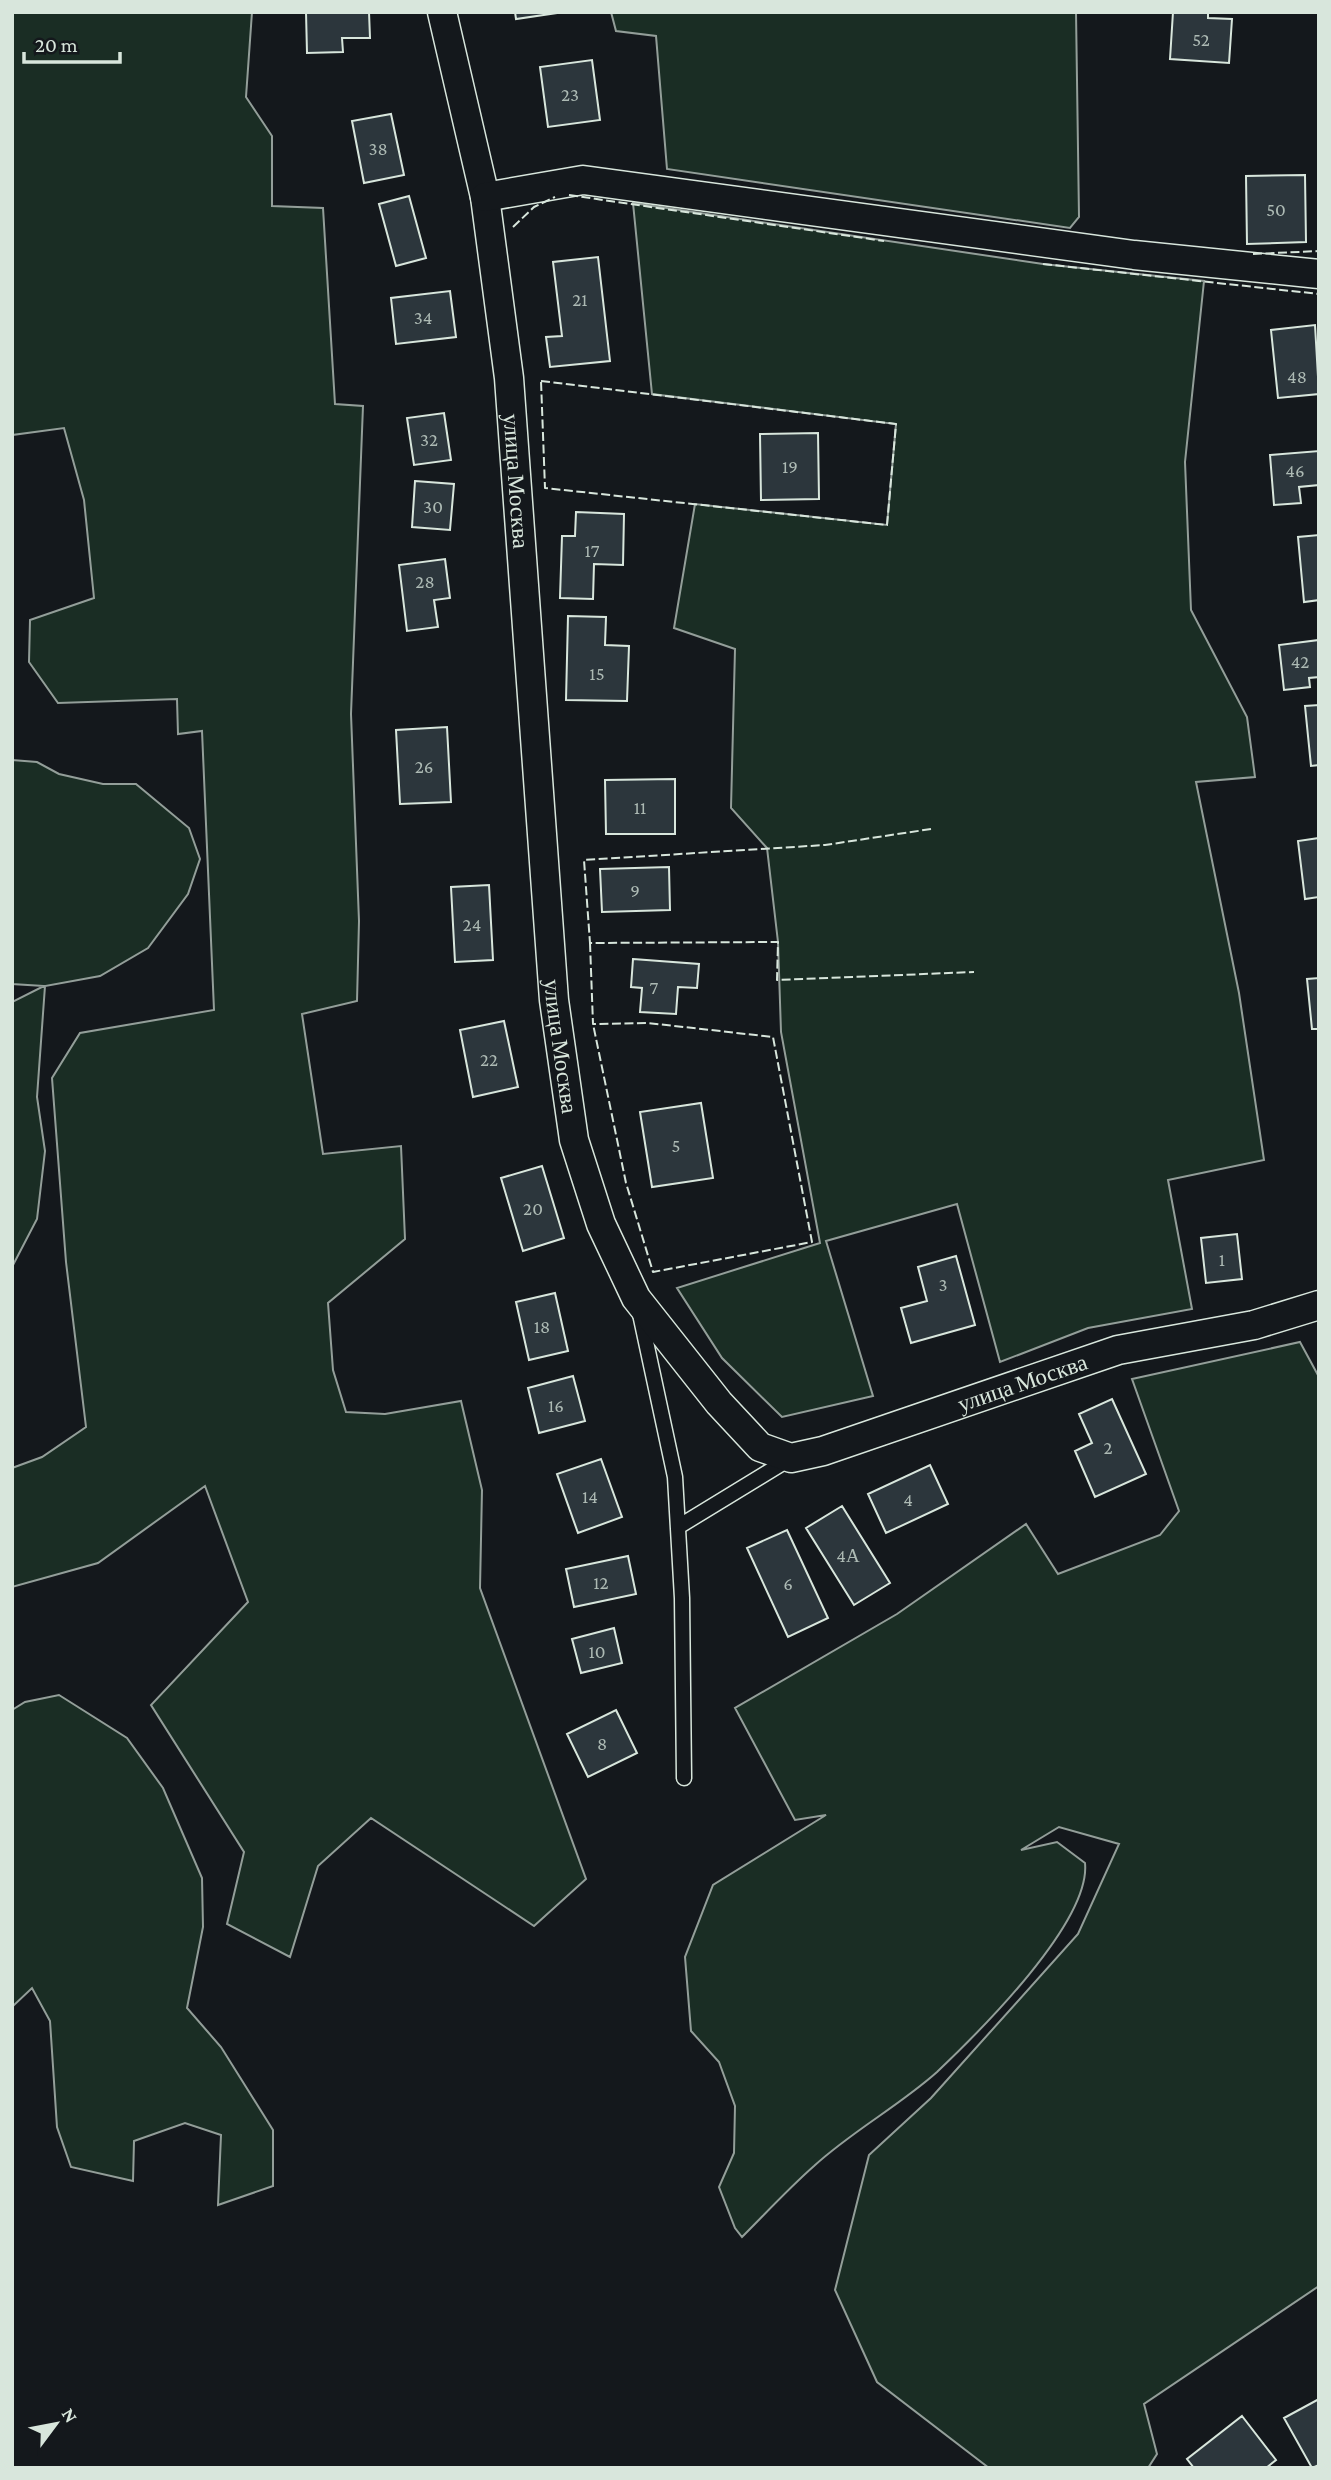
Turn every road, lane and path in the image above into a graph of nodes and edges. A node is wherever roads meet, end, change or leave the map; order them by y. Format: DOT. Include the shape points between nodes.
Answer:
graph roads {
  1 [pos="442,12"];
  2 [pos="485,197"];
  3 [pos="1319,274"];
  4 [pos="636,1298"];
  5 [pos="1319,1305"];
  6 [pos="791,1458"];
  7 [pos="678,1527"];
  8 [pos="684,1778"];
  1 -- 2 [label="street, улица Москва"];
  2 -- 3 [label="street" via="583,180 1120,253"];
  2 -- 4 [label="street, улица Москва" via="509,378 554,1000 574,1140 600,1224"];
  4 -- 6 [label="street, улица Москва" via="760,1447"];
  4 -- 7 [label="lane" via="675,1477"];
  5 -- 6 [label="street, улица Москва" via="1254,1325 1118,1350"];
  6 -- 7 [label="lane"];
  7 -- 8 [label="lane"];
}
